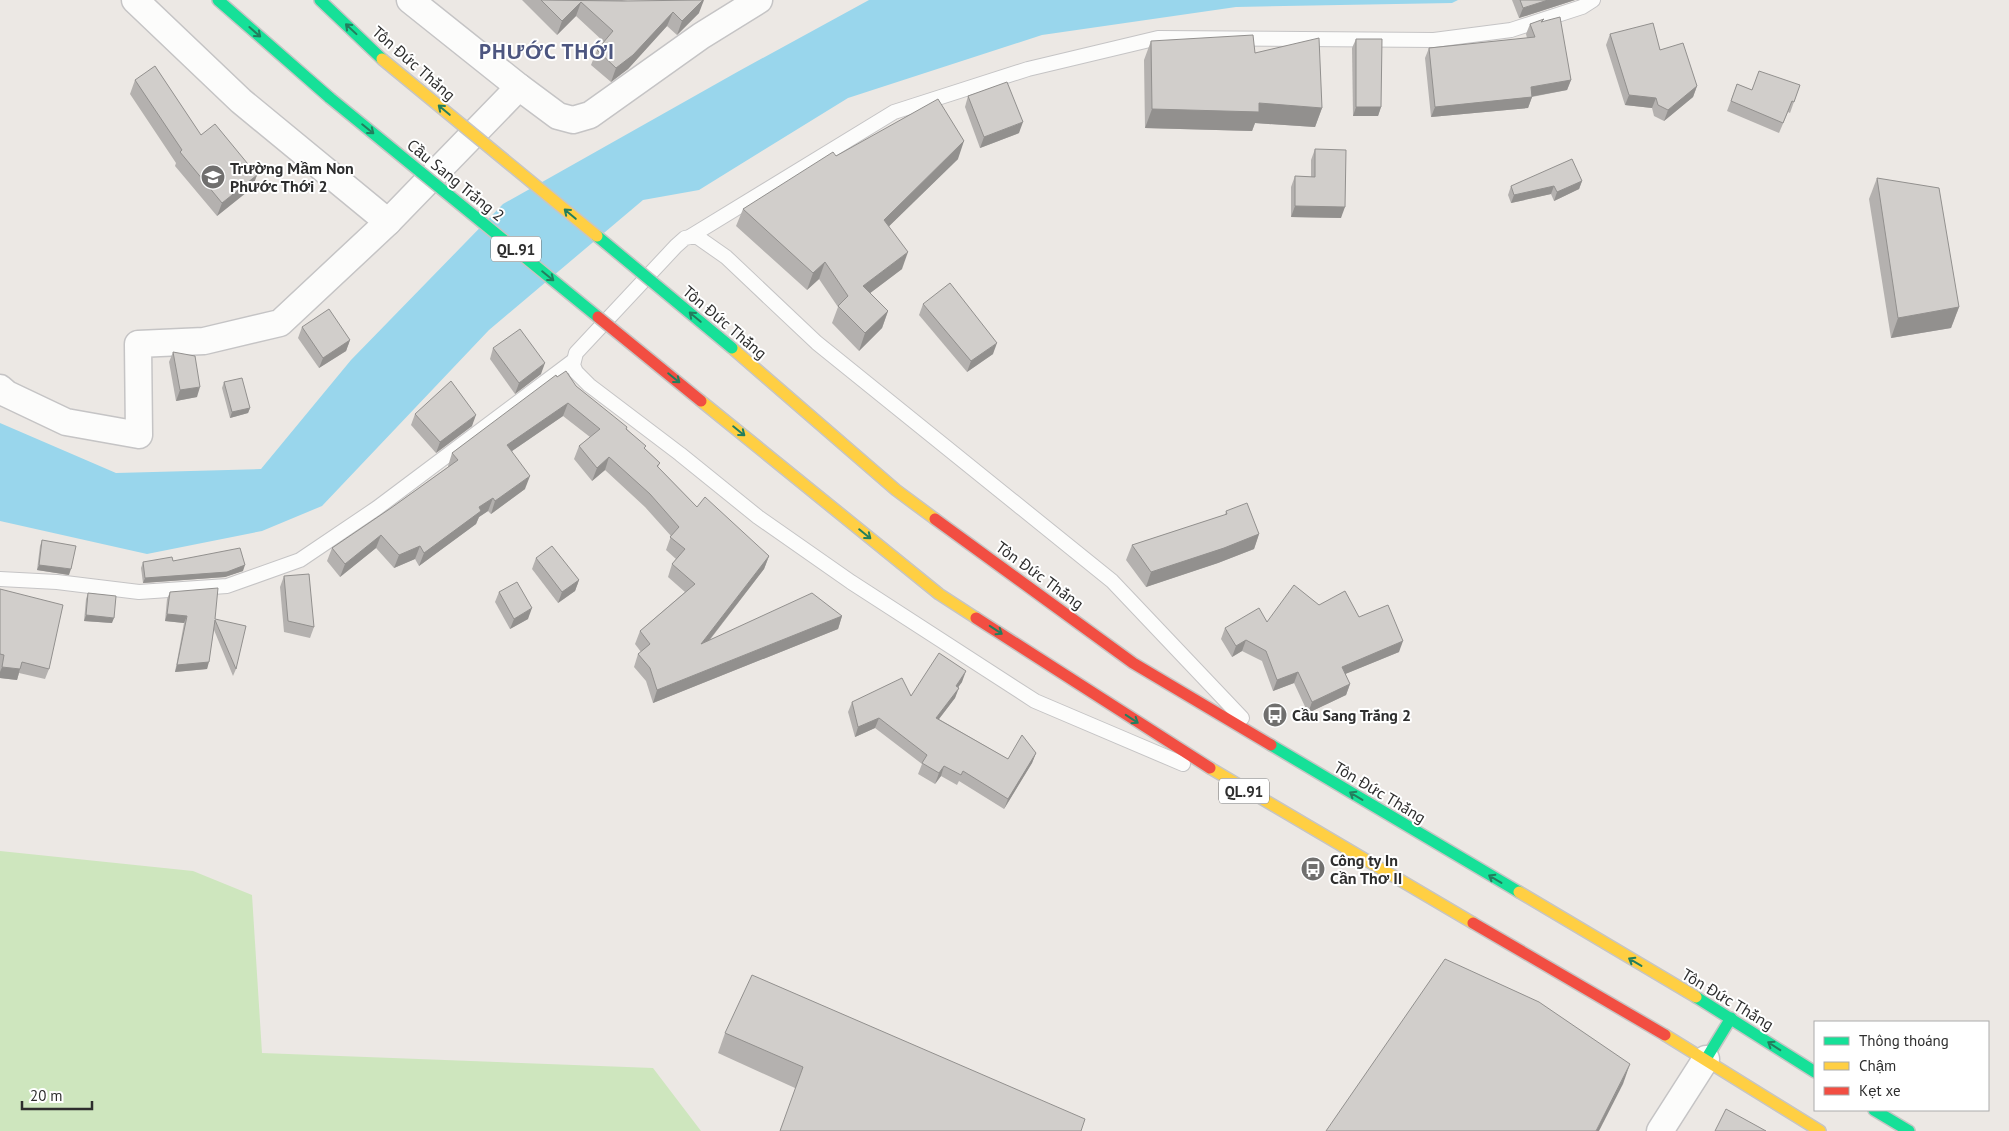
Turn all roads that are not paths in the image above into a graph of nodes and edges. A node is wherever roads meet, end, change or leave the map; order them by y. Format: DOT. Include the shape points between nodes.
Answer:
graph roads {
  1 [pos="135,0"];
  2 [pos="218,0"];
  3 [pos="320,0"];
  4 [pos="410,0"];
  5 [pos="760,0"];
  6 [pos="1593,0"];
  7 [pos="519,87"];
  8 [pos="388,222"];
  9 [pos="691,236"];
  10 [pos="573,361"];
  11 [pos="0,388"];
  12 [pos="0,580"];
  13 [pos="1267,744"];
  14 [pos="1239,787"];
  15 [pos="1731,1018"];
  16 [pos="1706,1059"];
  17 [pos="1814,1071"];
  18 [pos="1876,1111"];
  19 [pos="1660,1131"];
  20 [pos="1820,1131"];
  21 [pos="1909,1131"];
  1 -- 8 [label="street" via="241,101"];
  2 -- 14 [label="highway, Cầu Sang Trắng 2 / QL.91, one-way, bridge" via="330,98 939,594"];
  13 -- 3 [label="highway, Tôn Đức Thắng, one-way, bridge" via="1132,662 896,490 732,348 382,59"];
  4 -- 7 [label="street"];
  5 -- 7 [label="street" via="701,36 590,115 573,120 558,116"];
  6 -- 9 [label="lane" via="1582,7 1511,30 1443,38 1158,38 1028,69 894,112"];
  7 -- 8 [label="street"];
  8 -- 11 [label="street" via="280,323 204,341 138,344 139,435 66,422"];
  9 -- 10 [label="lane" via="676,246 576,353"];
  9 -- 13 [label="lane" via="702,239 726,257 817,343 1112,581"];
  10 -- 12 [label="lane" via="377,508 300,560 227,586 139,592 57,582"];
  10 -- 14 [label="lane" via="576,372 590,386 758,517 851,582 1035,701"];
  15 -- 13 [label="highway, Tôn Đức Thắng, one-way"];
  14 -- 16 [label="highway, QL.91"];
  15 -- 16 [label="highway"];
  17 -- 15 [label="highway, Tôn Đức Thắng, one-way"];
  16 -- 19 [label="street"];
  16 -- 20 [label="highway, QL.91"];
  18 -- 21 [label="highway"];
}
